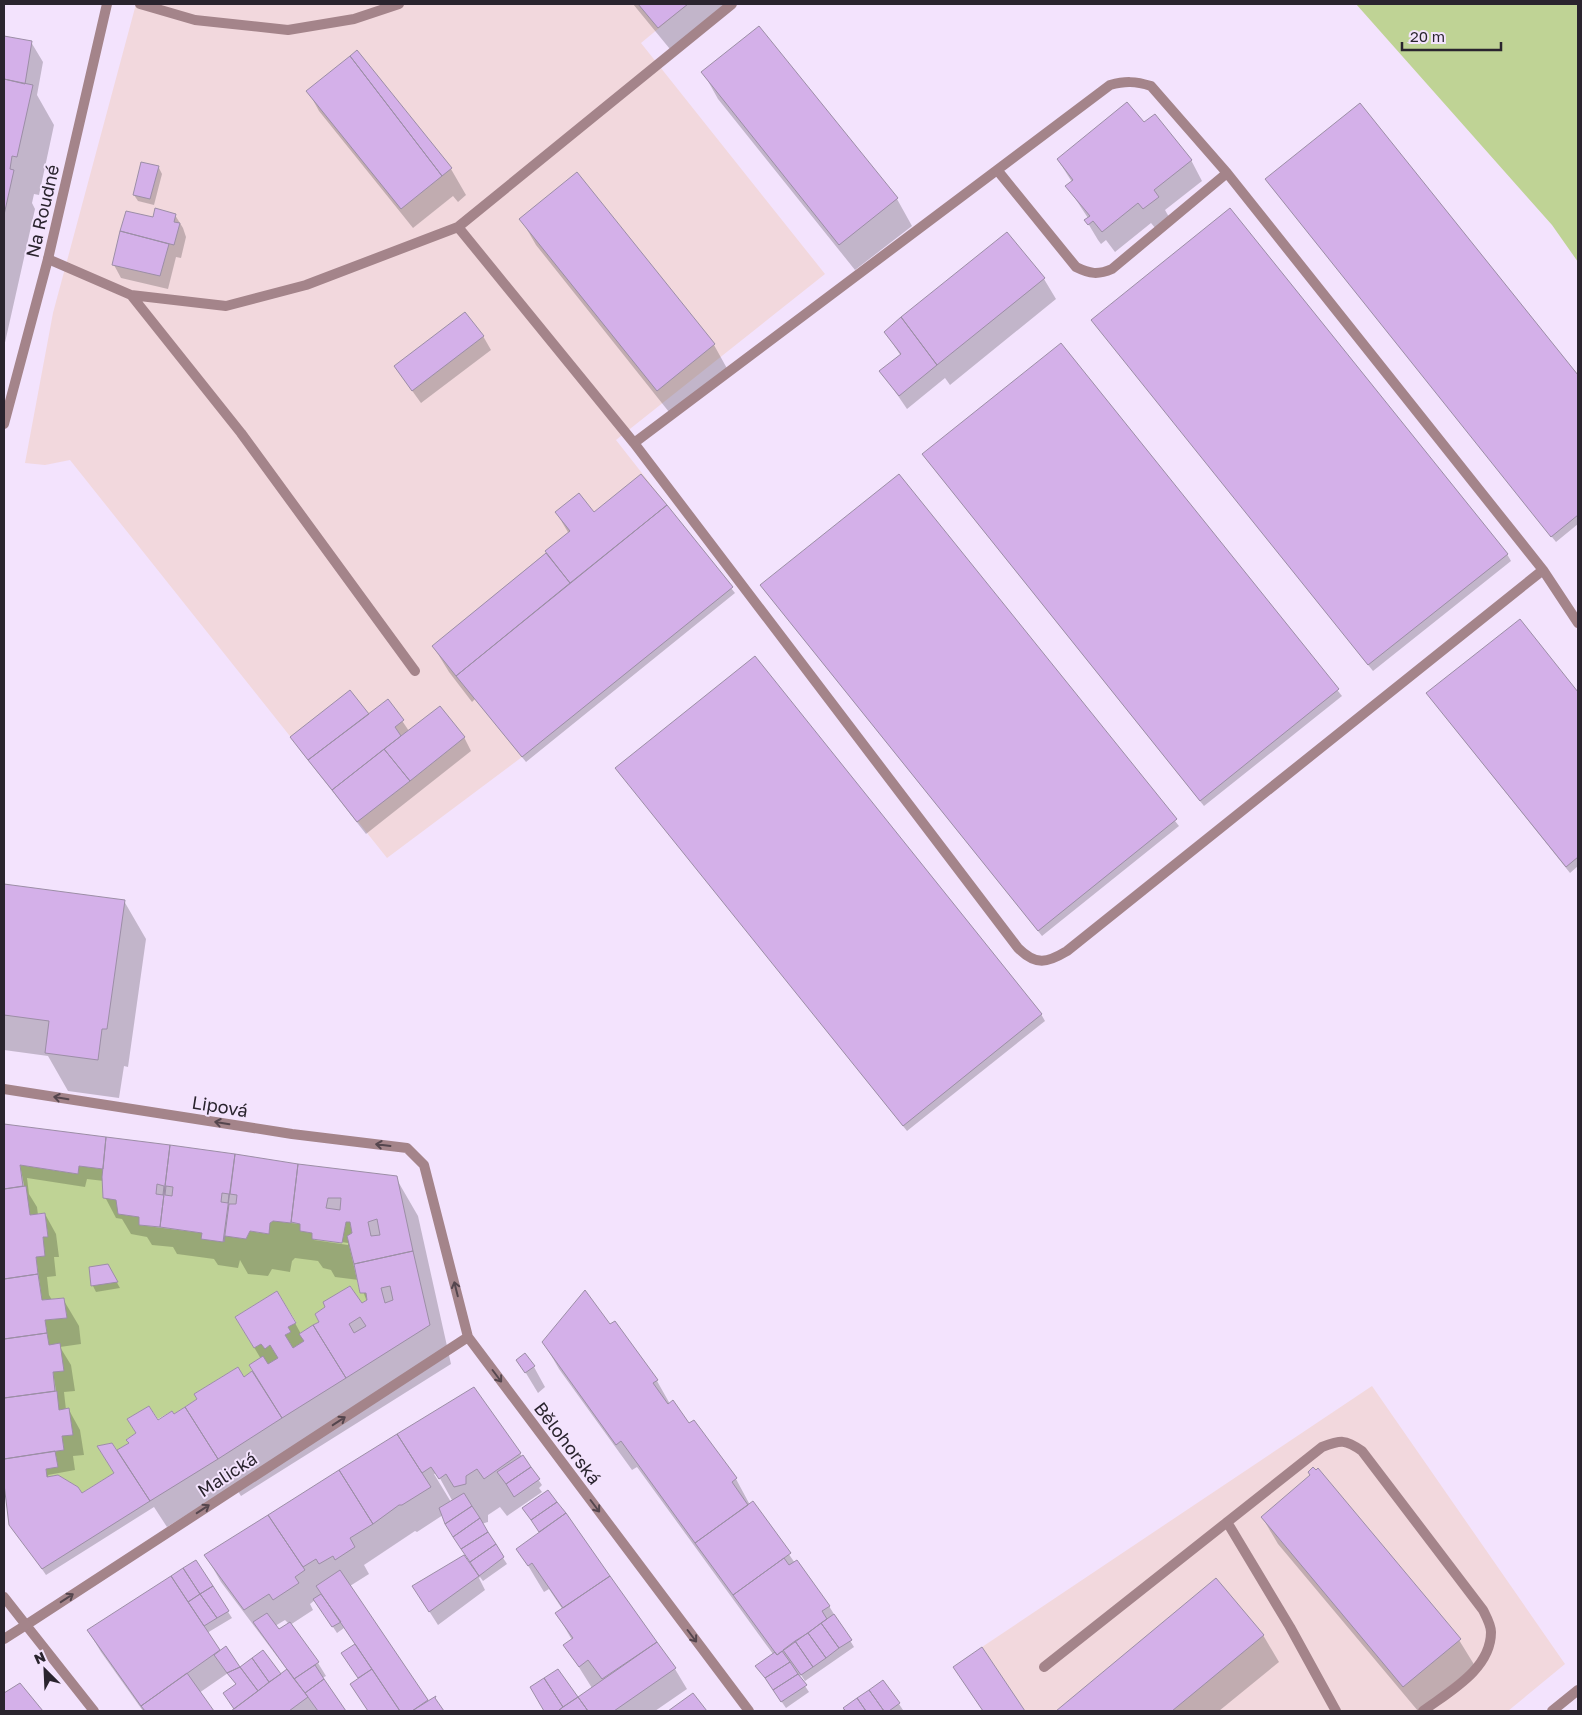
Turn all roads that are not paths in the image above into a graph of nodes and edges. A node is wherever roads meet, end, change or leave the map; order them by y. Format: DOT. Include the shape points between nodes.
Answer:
graph roads {
  1 [pos="106,4"];
  2 [pos="140,4"];
  3 [pos="399,4"];
  4 [pos="732,4"];
  5 [pos="998,170"];
  6 [pos="1227,173"];
  7 [pos="458,226"];
  8 [pos="48,259"];
  9 [pos="131,295"];
  10 [pos="4,424"];
  11 [pos="634,443"];
  12 [pos="1543,570"];
  13 [pos="1578,623"];
  14 [pos="415,671"];
  15 [pos="4,1089"];
  16 [pos="424,1166"];
  17 [pos="468,1337"];
  18 [pos="1227,1522"];
  19 [pos="4,1597"];
  20 [pos="26,1625"];
  21 [pos="4,1639"];
  22 [pos="1044,1667"];
  23 [pos="1578,1690"];
  24 [pos="94,1711"];
  25 [pos="749,1711"];
  26 [pos="1336,1711"];
  27 [pos="1423,1711"];
  28 [pos="1552,1711"];
  1 -- 8 [label="street, Na Roudné"];
  2 -- 3 [label="street" via="195,20 288,30 354,19"];
  4 -- 7 [label="street"];
  5 -- 6 [label="street" via="1110,85 1125,81 1151,86"];
  5 -- 6 [label="street" via="1076,267 1089,274 1112,269"];
  5 -- 11 [label="street"];
  6 -- 12 [label="street"];
  7 -- 9 [label="street" via="306,284 226,306"];
  7 -- 11 [label="street"];
  8 -- 9 [label="street"];
  8 -- 10 [label="street, Na Roudné"];
  9 -- 14 [label="street" via="241,433"];
  11 -- 12 [label="street" via="1018,948 1036,961 1052,960 1067,950"];
  12 -- 13 [label="street"];
  16 -- 15 [label="street, Lipová, one-way" via="407,1148 292,1134"];
  17 -- 16 [label="street, Bělohorská, one-way"];
  20 -- 17 [label="street, Malická, one-way"];
  17 -- 25 [label="street, Bělohorská, one-way"];
  18 -- 22 [label="street"];
  18 -- 26 [label="street"];
  18 -- 27 [label="street" via="1322,1447 1337,1441 1349,1442 1362,1451 1483,1610 1491,1630 1489,1650 1477,1669"];
  19 -- 20 [label="street"];
  20 -- 21 [label="street, Malická"];
  20 -- 24 [label="street"];
  23 -- 28 [label="street"];
}
